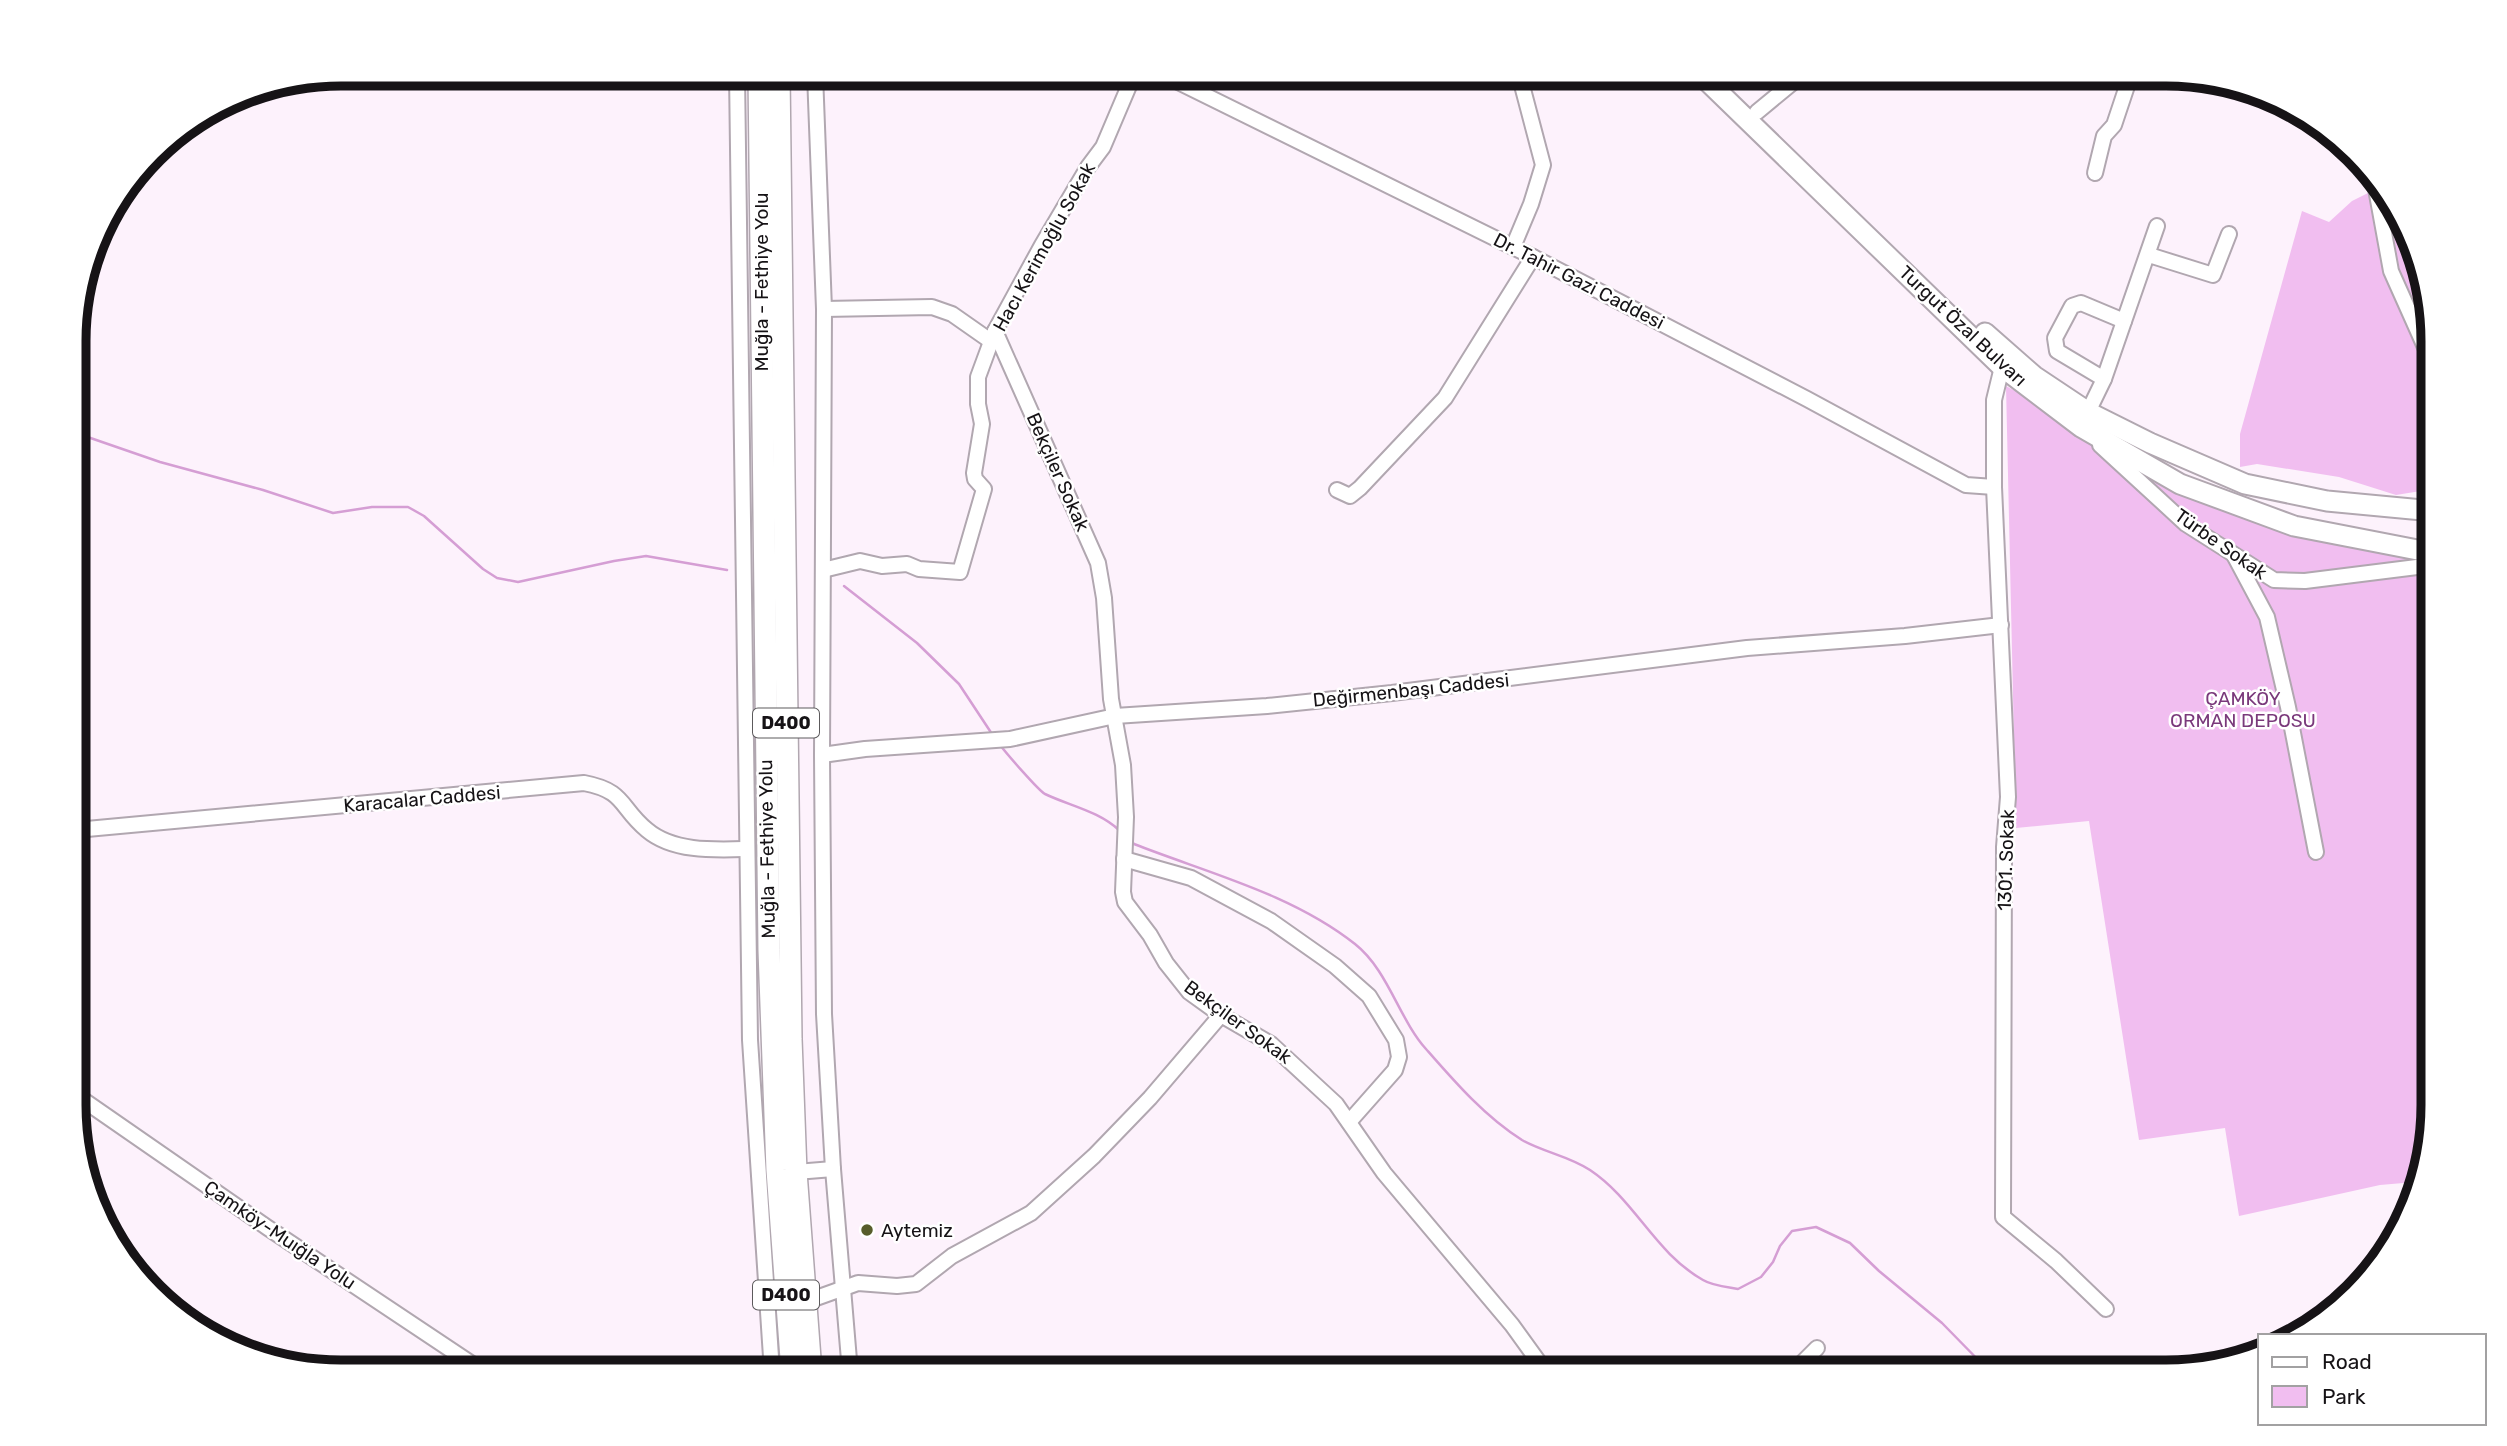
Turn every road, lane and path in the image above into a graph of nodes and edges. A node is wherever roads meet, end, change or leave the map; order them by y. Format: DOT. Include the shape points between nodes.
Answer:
graph roads {
  1 [pos="737,86"];
  2 [pos="759,86"];
  3 [pos="779,86"];
  4 [pos="815,86"];
  5 [pos="1129,86"];
  6 [pos="1186,86"];
  7 [pos="1521,86"];
  8 [pos="1712,86"];
  9 [pos="1730,86"];
  10 [pos="1789,86"];
  11 [pos="2127,86"];
  12 [pos="1757,112"];
  13 [pos="2095,173"];
  14 [pos="2378,199"];
  15 [pos="2157,226"];
  16 [pos="2229,234"];
  17 [pos="1513,247"];
  18 [pos="2149,255"];
  19 [pos="1533,257"];
  20 [pos="824,309"];
  21 [pos="2124,321"];
  22 [pos="994,336"];
  23 [pos="2421,338"];
  24 [pos="2002,367"];
  25 [pos="2104,379"];
  26 [pos="2084,419"];
  27 [pos="1994,487"];
  28 [pos="1337,490"];
  29 [pos="2421,510"];
  30 [pos="2421,551"];
  31 [pos="2235,556"];
  32 [pos="2421,566"];
  33 [pos="823,570"];
  34 [pos="2001,625"];
  35 [pos="755,637"];
  36 [pos="1115,716"];
  37 [pos="822,755"];
  38 [pos="86,829"];
  39 [pos="747,849"];
  40 [pos="1124,852"];
  41 [pos="2316,852"];
  42 [pos="769,950"];
  43 [pos="749,960"];
  44 [pos="1221,1015"];
  45 [pos="751,1045"];
  46 [pos="772,1053"];
  47 [pos="86,1102"];
  48 [pos="1349,1122"];
  49 [pos="833,1169"];
  50 [pos="796,1172"];
  51 [pos="842,1287"];
  52 [pos="805,1302"];
  53 [pos="2106,1309"];
  54 [pos="1817,1348"];
  55 [pos="466,1360"];
  56 [pos="771,1360"];
  57 [pos="791,1360"];
  58 [pos="810,1360"];
  59 [pos="849,1360"];
  60 [pos="1537,1360"];
  61 [pos="1805,1360"];
  1 -- 35 [label="street"];
  2 -- 35 [label="highway, Muğla - Fethiye Yolu / D400"];
  3 -- 50 [label="highway, Muğla - Fethiye Yolu / D400"];
  4 -- 20 [label="street"];
  5 -- 22 [label="street, Hacı Kerimoğlu Sokak" via="1103,146 1042,245"];
  6 -- 17 [label="street, Dr. Tahir Gazi Caddesi"];
  7 -- 17 [label="street" via="1543,165"];
  8 -- 24 [label="main road, Turgut Özal Bulvarı"];
  9 -- 12 [label="main road"];
  10 -- 12 [label="street"];
  11 -- 13 [label="street" via="2114,124 2104,136"];
  12 -- 26 [label="main road" via="1977,326"];
  14 -- 23 [label="street" via="2391,271"];
  15 -- 18 [label="street"];
  16 -- 18 [label="street" via="2213,275"];
  17 -- 19 [label="street, Dr. Tahir Gazi Caddesi"];
  18 -- 21 [label="street"];
  19 -- 27 [label="street, Dr. Tahir Gazi Caddesi" via="1966,485"];
  19 -- 28 [label="street" via="1445,398 1360,488 1350,496"];
  20 -- 22 [label="street" via="932,307"];
  20 -- 33 [label="street"];
  21 -- 25 [label="street"];
  21 -- 25 [label="street" via="2081,303 2072,306 2055,338 2057,351"];
  22 -- 33 [label="street, Hacı Kerimoğlu Sokak" via="978,377 982,424 974,473 984,489 960,572 860,561"];
  22 -- 36 [label="street, Bekçiler Sokak" via="1098,563"];
  24 -- 26 [label="main road, Turgut Özal Bulvarı"];
  24 -- 27 [label="street, 1301. Sokak" via="1994,400"];
  25 -- 26 [label="street"];
  26 -- 29 [label="main road" via="2245,484 2327,501"];
  26 -- 30 [label="main road, Turgut Özal Bulvarı" via="2180,484 2294,526"];
  26 -- 31 [label="street, Türbe Sokak" via="2186,524"];
  27 -- 34 [label="street, 1301. Sokak"];
  31 -- 32 [label="street, Türbe Sokak" via="2274,580 2305,581"];
  31 -- 41 [label="street" via="2267,617"];
  33 -- 37 [label="street"];
  34 -- 36 [label="street, Değirmenbaşı Caddesi" via="1667,657 1406,692"];
  34 -- 53 [label="street, 1301. Sokak" via="2008,797 2003,1217"];
  35 -- 39 [label="street"];
  35 -- 42 [label="highway, Muğla - Fethiye Yolu / D400"];
  36 -- 37 [label="street, Değirmenbaşı Caddesi" via="1010,739"];
  36 -- 40 [label="street, Bekçiler Sokak" via="1123,765"];
  37 -- 49 [label="street" via="824,1014"];
  38 -- 39 [label="street, Karacalar Caddesi" via="584,783 604,787 619,797 657,837 680,846"];
  39 -- 43 [label="street"];
  40 -- 44 [label="street, Bekçiler Sokak" via="1125,902 1189,992"];
  40 -- 48 [label="street" via="1191,878 1271,921 1369,996 1396,1040 1399,1057 1395,1070"];
  42 -- 43 [label="street"];
  42 -- 46 [label="highway, Muğla - Fethiye Yolu / D400"];
  43 -- 45 [label="street"];
  44 -- 48 [label="street, Bekçiler Sokak" via="1271,1044 1328,1096"];
  44 -- 51 [label="street" via="1150,1098 1031,1213 952,1256 916,1284"];
  45 -- 46 [label="street"];
  45 -- 56 [label="street"];
  46 -- 57 [label="highway, Muğla - Fethiye Yolu / D400"];
  47 -- 55 [label="street, Çamköy-Muığla Yolu"];
  48 -- 60 [label="street, Bekçiler Sokak" via="1384,1173"];
  49 -- 50 [label="street"];
  49 -- 51 [label="street"];
  50 -- 52 [label="highway, Muğla - Fethiye Yolu / D400"];
  51 -- 52 [label="street"];
  51 -- 59 [label="street"];
  52 -- 58 [label="highway, Muğla - Fethiye Yolu / D400"];
  54 -- 61 [label="street"];
}
